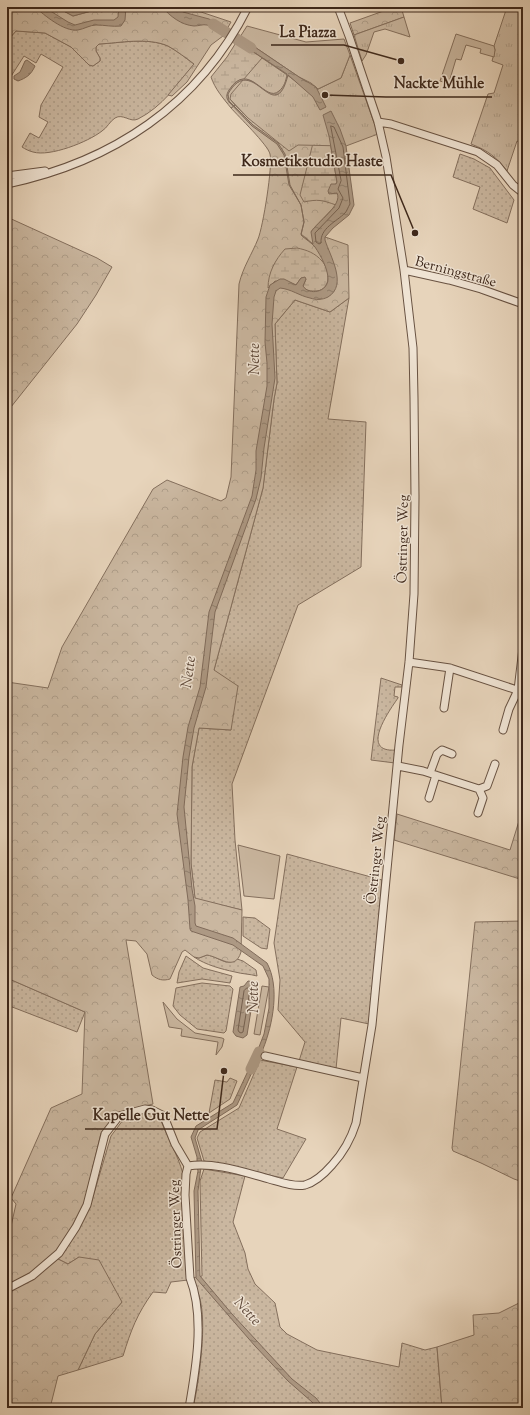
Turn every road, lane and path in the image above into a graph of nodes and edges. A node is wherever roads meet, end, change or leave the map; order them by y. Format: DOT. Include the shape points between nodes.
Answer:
graph roads {
  1 [pos="248,7"];
  2 [pos="338,7"];
  3 [pos="378,122"];
  4 [pos="67,167"];
  5 [pos="7,176"];
  6 [pos="7,184"];
  7 [pos="523,193"];
  8 [pos="404,270"];
  9 [pos="523,304"];
  10 [pos="523,648"];
  11 [pos="409,662"];
  12 [pos="450,668"];
  13 [pos="520,691"];
  14 [pos="444,708"];
  15 [pos="503,730"];
  16 [pos="452,754"];
  17 [pos="495,764"];
  18 [pos="398,766"];
  19 [pos="433,774"];
  20 [pos="479,789"];
  21 [pos="428,798"];
  22 [pos="478,813"];
  23 [pos="265,1056"];
  24 [pos="363,1078"];
  25 [pos="191,1165"];
  26 [pos="7,1289"];
  27 [pos="189,1408"];
  1 -- 4 [label="street" via="212,64 174,104 134,135"];
  2 -- 3 [label="street, Östringer Weg"];
  3 -- 7 [label="street" via="478,152 497,165"];
  3 -- 8 [label="street, Östringer Weg" via="391,182"];
  4 -- 5 [label="street"];
  4 -- 6 [label="street"];
  8 -- 9 [label="street, Berningstraße" via="481,289"];
  8 -- 11 [label="street, Östringer Weg" via="413,348 415,429 414,594"];
  10 -- 13 [label="street"];
  11 -- 12 [label="street"];
  11 -- 18 [label="street, Östringer Weg"];
  12 -- 13 [label="street"];
  12 -- 14 [label="street"];
  13 -- 15 [label="street" via="509,709"];
  16 -- 19 [label="street" via="442,750 437,754"];
  17 -- 20 [label="street" via="487,786"];
  18 -- 19 [label="street"];
  18 -- 24 [label="street, Östringer Weg" via="372,1025"];
  19 -- 20 [label="street"];
  19 -- 21 [label="street"];
  20 -- 22 [label="street" via="483,798"];
  23 -- 24 [label="street"];
  24 -- 25 [label="street, Östringer Weg" via="352,1134 326,1172 310,1183 287,1184 236,1170"];
  25 -- 26 [label="street" via="176,1144 162,1115 145,1110 119,1116 105,1134 87,1205 63,1247 32,1276"];
  25 -- 27 [label="street, Östringer Weg" via="186,1174 185,1195 190,1278 198,1304 198,1329"];
}
